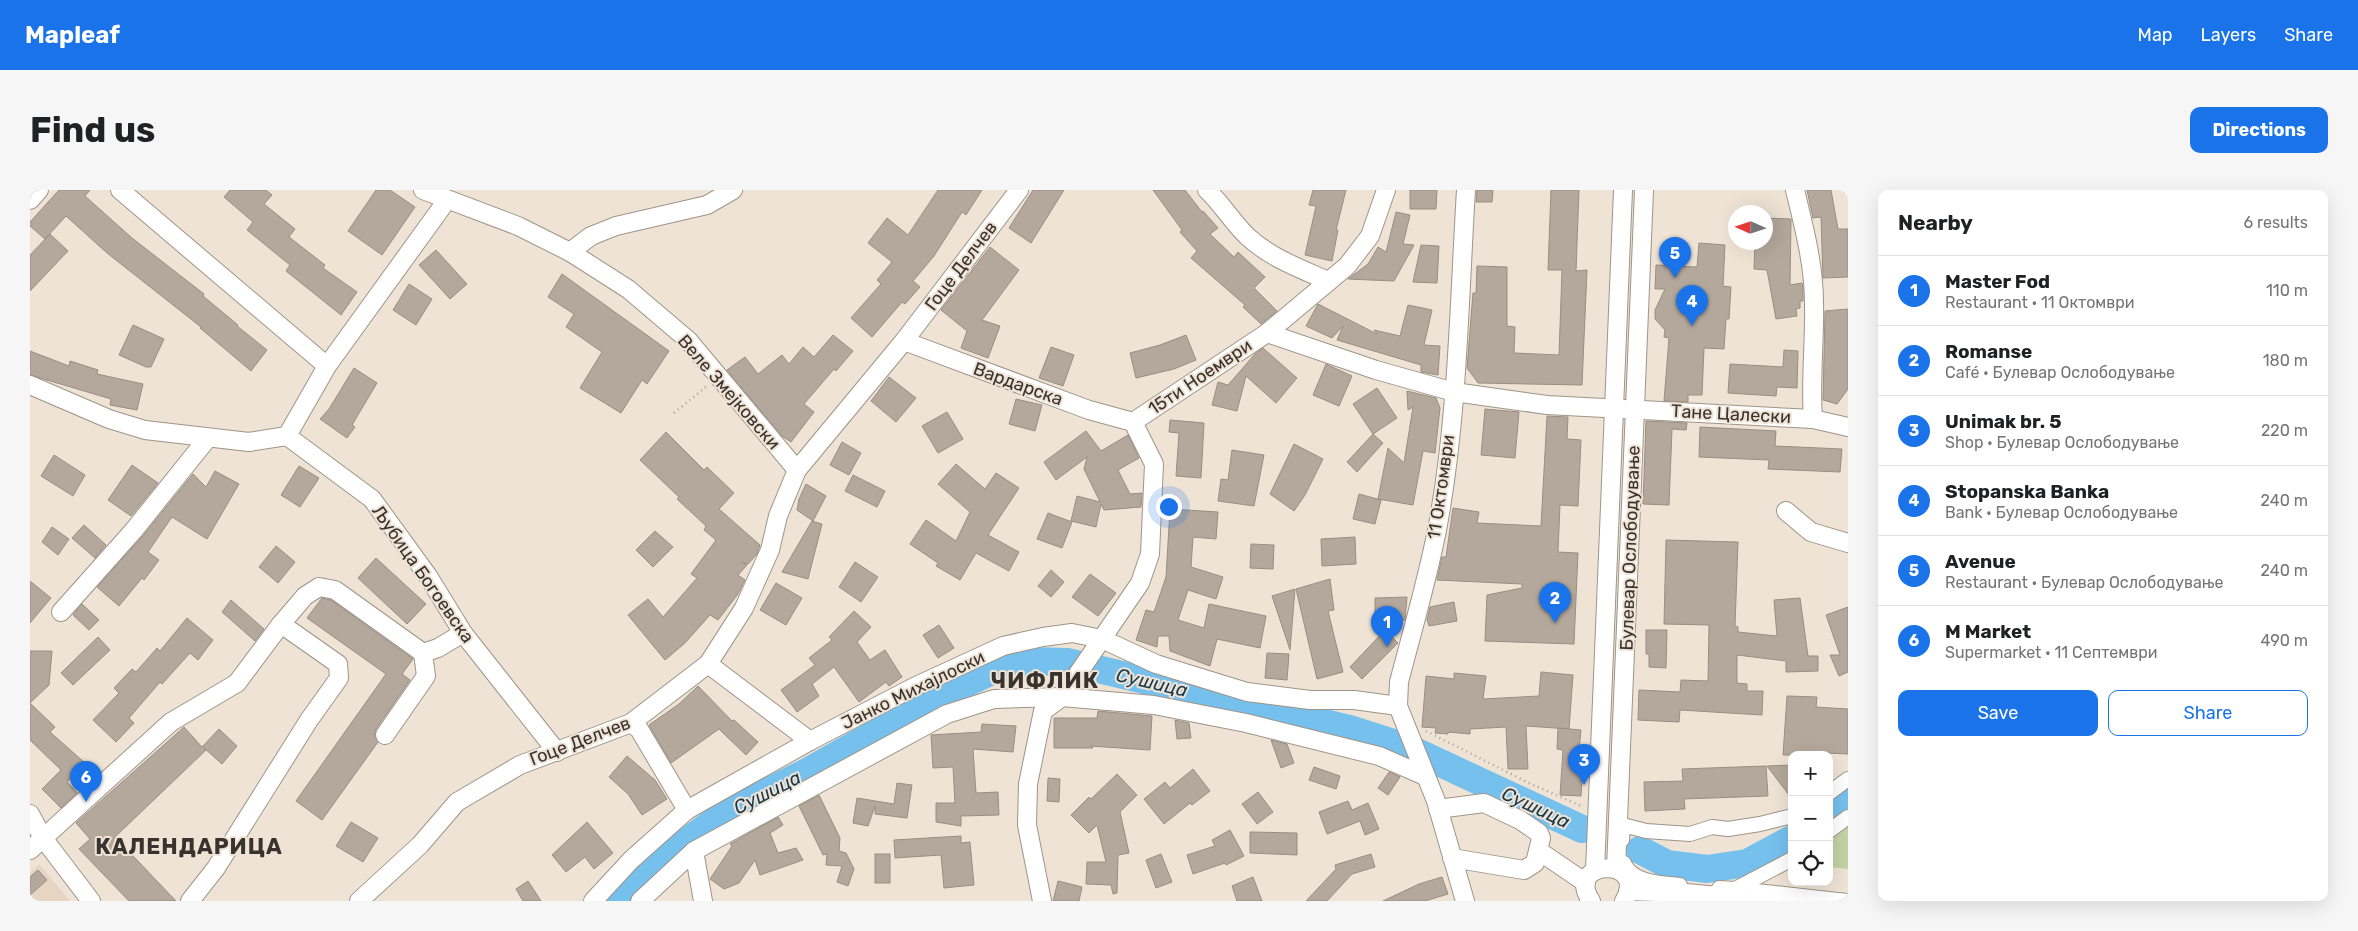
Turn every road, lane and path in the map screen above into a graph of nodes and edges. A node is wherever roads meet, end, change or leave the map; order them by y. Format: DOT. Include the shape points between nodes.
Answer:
graph roads {
  1 [pos="40,190"];
  2 [pos="120,190"];
  3 [pos="423,190"];
  4 [pos="733,190"];
  5 [pos="1019,190"];
  6 [pos="1207,190"];
  7 [pos="1386,190"];
  8 [pos="1466,190"];
  9 [pos="1623,190"];
  10 [pos="1644,190"];
  11 [pos="1795,190"];
  12 [pos="30,200"];
  13 [pos="447,200"];
  14 [pos="570,252"];
  15 [pos="1328,281"];
  16 [pos="1267,333"];
  17 [pos="904,341"];
  18 [pos="327,366"];
  19 [pos="719,375"];
  20 [pos="30,386"];
  21 [pos="1454,392"];
  22 [pos="1614,408"];
  23 [pos="1635,409"];
  24 [pos="674,413"];
  25 [pos="1813,419"];
  26 [pos="1133,422"];
  27 [pos="1848,427"];
  28 [pos="288,436"];
  29 [pos="206,439"];
  30 [pos="797,470"];
  31 [pos="1786,511"];
  32 [pos="1848,543"];
  33 [pos="61,612"];
  34 [pos="281,624"];
  35 [pos="462,632"];
  36 [pos="1102,640"];
  37 [pos="423,653"];
  38 [pos="708,664"];
  39 [pos="1062,697"];
  40 [pos="1400,713"];
  41 [pos="631,723"];
  42 [pos="385,734"];
  43 [pos="810,741"];
  44 [pos="557,752"];
  45 [pos="1422,769"];
  46 [pos="1845,785"];
  47 [pos="1833,791"];
  48 [pos="1438,809"];
  49 [pos="1586,809"];
  50 [pos="687,810"];
  51 [pos="30,814"];
  52 [pos="1788,817"];
  53 [pos="1848,817"];
  54 [pos="1833,828"];
  55 [pos="43,838"];
  56 [pos="30,850"];
  57 [pos="694,851"];
  58 [pos="1539,851"];
  59 [pos="1452,858"];
  60 [pos="1788,862"];
  61 [pos="1616,869"];
  62 [pos="1590,884"];
  63 [pos="1735,890"];
  64 [pos="1626,896"];
  65 [pos="1461,898"];
  66 [pos="91,901"];
  67 [pos="190,901"];
  68 [pos="359,901"];
  69 [pos="593,901"];
  70 [pos="640,901"];
  71 [pos="703,901"];
  72 [pos="1042,901"];
  73 [pos="1773,901"];
  74 [pos="1848,901"];
  1 -- 12 [label="street"];
  2 -- 18 [label="street"];
  3 -- 13 [label="street, Веле Змејковски"];
  4 -- 14 [label="street" via="708,205 616,226 592,236"];
  5 -- 17 [label="street, Гоце Делчев"];
  6 -- 15 [label="street" via="1261,248 1281,261"];
  7 -- 15 [label="street, 15ти Ноември" via="1370,236 1347,266"];
  8 -- 21 [label="street, 11 Октомври"];
  9 -- 22 [label="street, Булевар Ослободување"];
  10 -- 23 [label="street, Булевар Ослободување"];
  11 -- 25 [label="street" via="1809,250 1814,303 1811,354"];
  13 -- 14 [label="street, Веле Змејковски" via="518,226"];
  13 -- 18 [label="street"];
  14 -- 19 [label="street, Веле Змејковски" via="628,289 688,340"];
  15 -- 16 [label="street, 15ти Ноември"];
  16 -- 21 [label="street, Тане Цалески"];
  16 -- 26 [label="street, 15ти Ноември"];
  17 -- 26 [label="street, Вардарска" via="1088,410"];
  17 -- 30 [label="street, Гоце Делчев"];
  18 -- 28 [label="street"];
  19 -- 24 [label="path"];
  19 -- 30 [label="street, Веле Змејковски"];
  20 -- 29 [label="street" via="109,419 145,430"];
  21 -- 22 [label="street, Тане Цалески" via="1547,405"];
  21 -- 40 [label="street, 11 Октомври" via="1436,531 1399,682"];
  22 -- 23 [label="street, Тане Цалески"];
  22 -- 62 [label="street, Булевар Ослободување"];
  23 -- 25 [label="street, Тане Цалески"];
  23 -- 61 [label="street, Булевар Ослободување"];
  25 -- 27 [label="street, Тане Цалески"];
  26 -- 36 [label="street" via="1154,464 1150,554 1140,583"];
  28 -- 29 [label="street" via="249,442"];
  28 -- 35 [label="street, Љубица Богоевска" via="372,500 428,576"];
  29 -- 33 [label="street" via="134,530"];
  30 -- 38 [label="street, Гоце Делчев" via="778,516 770,550 744,608"];
  31 -- 32 [label="street" via="1811,532"];
  34 -- 37 [label="street" via="306,596 319,587 334,590"];
  34 -- 55 [label="street" via="237,683 171,722"];
  34 -- 67 [label="street" via="338,664 339,678 216,868"];
  35 -- 37 [label="street" via="438,648"];
  35 -- 44 [label="street, Љубица Богоевска"];
  36 -- 39 [label="street"];
  36 -- 40 [label="street, Јанко Михајлоски" via="1156,664 1247,692 1310,700 1354,700"];
  36 -- 43 [label="street, Јанко Михајлоски" via="1072,633 1003,646 914,687"];
  37 -- 42 [label="street" via="426,676"];
  38 -- 41 [label="street, Гоце Делчев"];
  38 -- 43 [label="street"];
  39 -- 45 [label="street, Јанко Михајлоски" via="1154,705 1246,723"];
  39 -- 57 [label="street, Јанко Михајлоски" via="994,699 947,714"];
  39 -- 72 [label="street" via="1043,711 1028,784 1027,825"];
  40 -- 45 [label="street, 11 Октомври"];
  40 -- 49 [label="path"];
  41 -- 44 [label="street, Гоце Делчев"];
  41 -- 50 [label="street" via="639,729"];
  43 -- 50 [label="street, Јанко Михајлоски"];
  44 -- 68 [label="street, Гоце Делчев" via="520,764 457,802 420,845"];
  45 -- 48 [label="street"];
  46 -- 47 [label="street"];
  48 -- 58 [label="street" via="1484,804 1494,807 1539,833"];
  48 -- 59 [label="street"];
  50 -- 69 [label="street, Јанко Михајлоски" via="631,860"];
  51 -- 55 [label="street"];
  52 -- 63 [label="street" via="1728,829 1712,827 1690,834 1646,831 1623,825 1621,854 1626,868 1635,876 1654,883"];
  53 -- 54 [label="street"];
  55 -- 56 [label="street"];
  55 -- 66 [label="street"];
  57 -- 70 [label="street, Јанко Михајлоски"];
  57 -- 71 [label="street"];
  58 -- 59 [label="street" via="1535,863 1524,870"];
  58 -- 62 [label="street"];
  59 -- 65 [label="street"];
  60 -- 63 [label="street"];
  61 -- 62 [label="street" via="1608,867"];
  61 -- 64 [label="street" via="1624,876"];
  63 -- 74 [label="street"];
  64 -- 73 [label="street" via="1686,893"];
}
